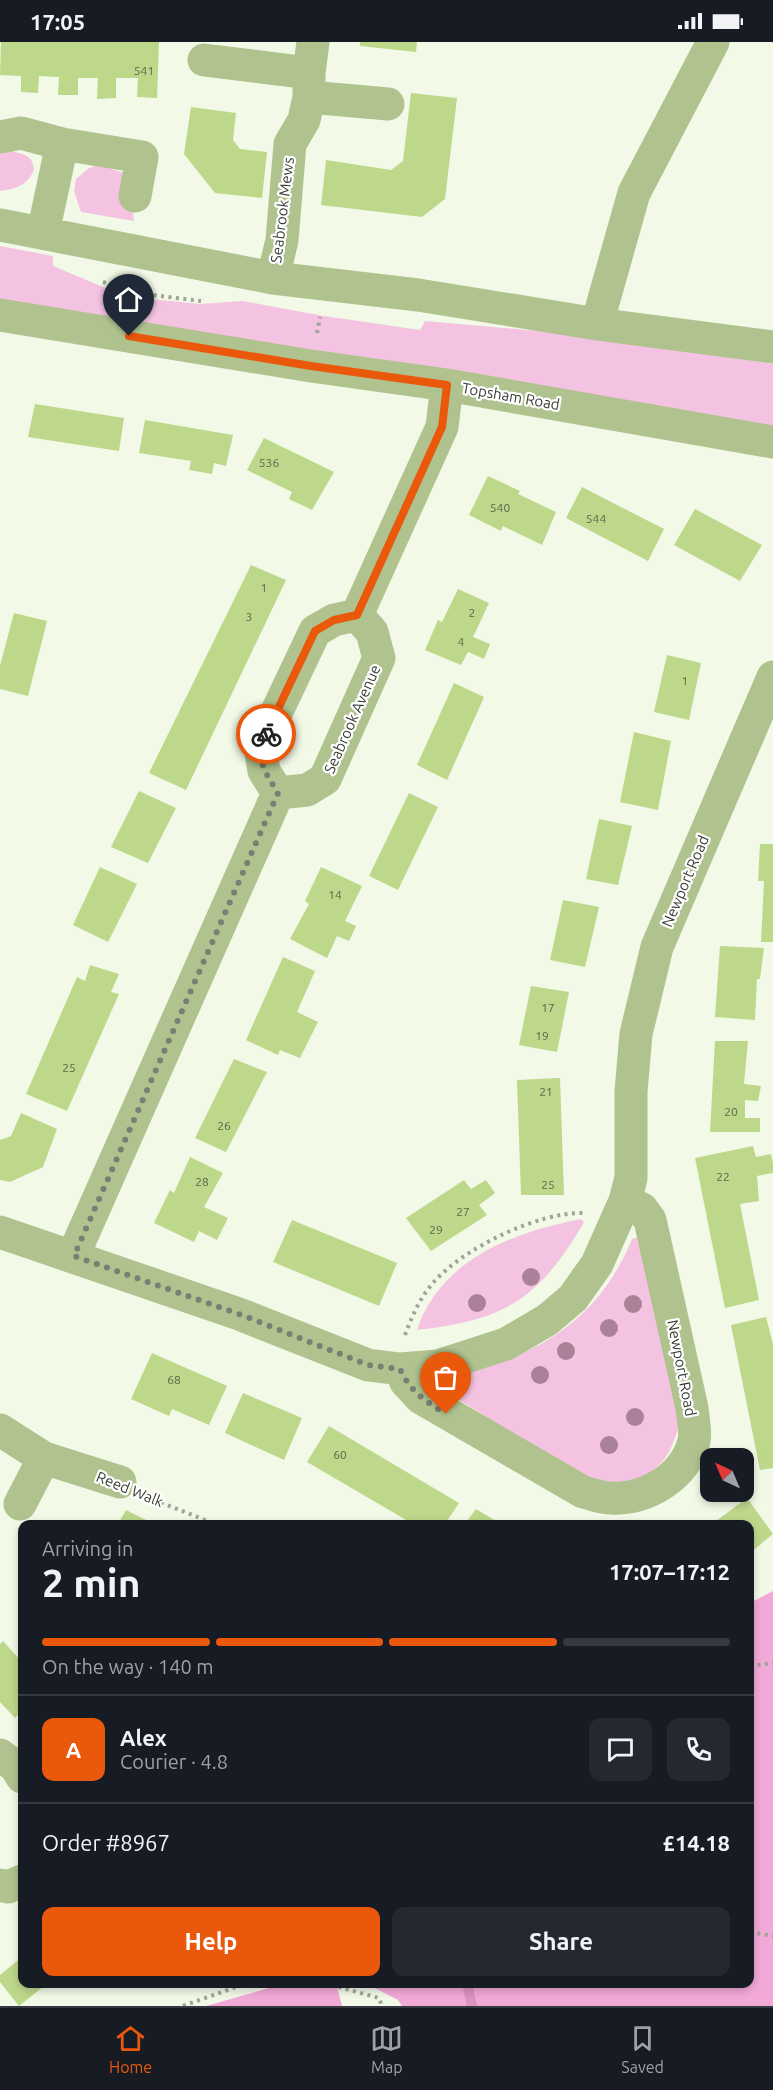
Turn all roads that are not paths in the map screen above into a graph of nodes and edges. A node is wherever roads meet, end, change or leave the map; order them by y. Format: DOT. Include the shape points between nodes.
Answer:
graph roads {
  1 [pos="713,42"];
  2 [pos="204,60"];
  3 [pos="310,71"];
  4 [pos="388,104"];
  5 [pos="0,136"];
  6 [pos="62,144"];
  7 [pos="135,196"];
  8 [pos="0,225"];
  9 [pos="44,233"];
  10 [pos="273,278"];
  11 [pos="0,315"];
  12 [pos="597,324"];
  13 [pos="773,347"];
  14 [pos="447,385"];
  15 [pos="773,442"];
  16 [pos="357,615"];
  17 [pos="773,677"];
  18 [pos="278,793"];
  19 [pos="622,1207"];
  20 [pos="0,1232"];
  21 [pos="74,1256"];
  22 [pos="400,1369"];
  23 [pos="0,1430"];
  24 [pos="44,1458"];
  25 [pos="120,1482"];
  26 [pos="20,1504"];
  27 [pos="0,1755"];
  28 [pos="18,1770"];
  29 [pos="18,1883"];
  30 [pos="0,1884"];
  1 -- 12 [label="street" via="634,193"];
  2 -- 3 [label="street"];
  3 -- 4 [label="street"];
  3 -- 10 [label="street, Seabrook Mews" via="304,120 290,144 282,240"];
  5 -- 6 [label="street" via="21,133"];
  6 -- 7 [label="street" via="142,157"];
  6 -- 9 [label="street"];
  8 -- 9 [label="street"];
  9 -- 10 [label="street"];
  10 -- 12 [label="street" via="418,295"];
  11 -- 14 [label="street, Topsham Road"];
  12 -- 13 [label="street"];
  14 -- 15 [label="street, Topsham Road"];
  14 -- 16 [label="street" via="442,427"];
  16 -- 18 [label="street" via="334,620 315,631 260,747 264,771"];
  16 -- 18 [label="street, Seabrook Avenue" via="372,632 379,658 352,719 325,779 307,790"];
  17 -- 19 [label="street, Newport Road" via="657,947 636,1034 631,1091 631,1179"];
  18 -- 21 [label="street"];
  19 -- 22 [label="street, Newport Road" via="597,1264 573,1298 547,1320 506,1344 438,1366"];
  19 -- 22 [label="street, Newport Road" via="642,1209 650,1220 692,1408 694,1439 686,1459 671,1479 647,1492 624,1498 583,1492 421,1398"];
  20 -- 21 [label="street, Newport Road"];
  21 -- 22 [label="street, Newport Road" via="368,1365"];
  23 -- 24 [label="street, Reed Walk"];
  24 -- 25 [label="street, Reed Walk"];
  24 -- 26 [label="street"];
  27 -- 28 [label="street"];
  29 -- 30 [label="street" via="8,1887"];
}
